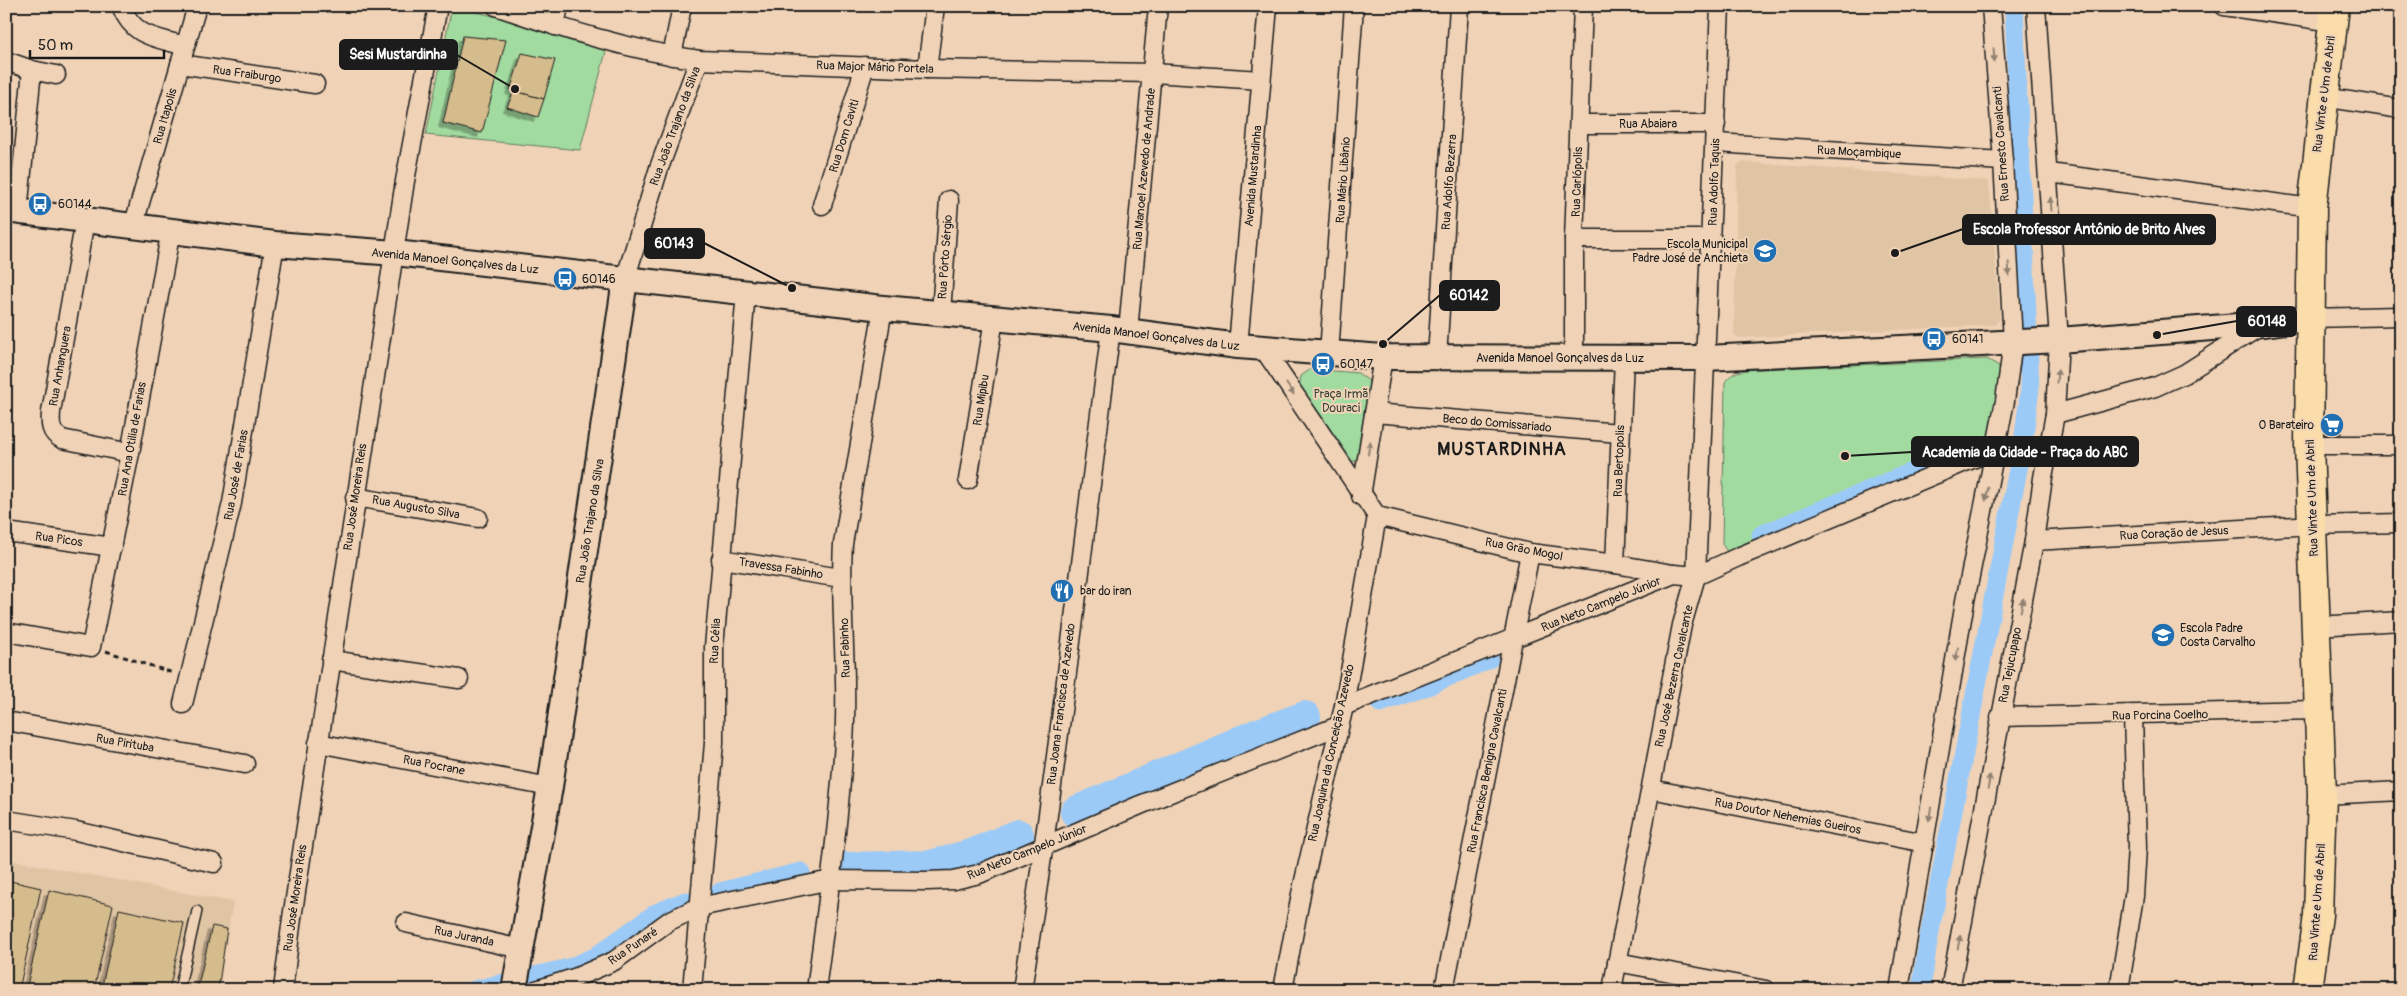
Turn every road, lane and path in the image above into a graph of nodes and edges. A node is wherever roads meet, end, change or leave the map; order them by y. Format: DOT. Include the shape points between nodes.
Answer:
graph roads {
  1 [pos="121,6"];
  2 [pos="197,6"];
  3 [pos="438,6"];
  4 [pos="496,6"];
  5 [pos="559,6"];
  6 [pos="682,6"];
  7 [pos="935,6"];
  8 [pos="1158,6"];
  9 [pos="1268,6"];
  10 [pos="1354,6"];
  11 [pos="1459,6"];
  12 [pos="1582,6"];
  13 [pos="1720,6"];
  14 [pos="1991,6"];
  15 [pos="2036,6"];
  16 [pos="2224,6"];
  17 [pos="2334,14"];
  18 [pos="554,26"];
  19 [pos="185,46"];
  20 [pos="672,56"];
  21 [pos="699,60"];
  22 [pos="6,61"];
  23 [pos="180,64"];
  24 [pos="865,66"];
  25 [pos="927,69"];
  26 [pos="32,70"];
  27 [pos="1153,73"];
  28 [pos="56,75"];
  29 [pos="1261,80"];
  30 [pos="315,84"];
  31 [pos="2323,97"];
  32 [pos="2401,109"];
  33 [pos="1579,124"];
  34 [pos="1716,124"];
  35 [pos="1716,143"];
  36 [pos="2003,161"];
  37 [pos="2049,173"];
  38 [pos="949,200"];
  39 [pos="822,205"];
  40 [pos="2312,208"];
  41 [pos="12,211"];
  42 [pos="85,220"];
  43 [pos="133,227"];
  44 [pos="171,230"];
  45 [pos="1574,239"];
  46 [pos="1712,239"];
  47 [pos="274,244"];
  48 [pos="395,253"];
  49 [pos="625,280"];
  50 [pos="746,293"];
  51 [pos="883,308"];
  52 [pos="941,313"];
  53 [pos="2401,316"];
  54 [pos="2310,318"];
  55 [pos="994,319"];
  56 [pos="2263,324"];
  57 [pos="1120,330"];
  58 [pos="2055,340"];
  59 [pos="2016,342"];
  60 [pos="1238,346"];
  61 [pos="1263,348"];
  62 [pos="1329,353"];
  63 [pos="1383,357"];
  64 [pos="1437,358"];
  65 [pos="1574,358"];
  66 [pos="1706,358"];
  67 [pos="1624,359"];
  68 [pos="1374,413"];
  69 [pos="2054,414"];
  70 [pos="1620,433"];
  71 [pos="2401,444"];
  72 [pos="2309,445"];
  73 [pos="1996,446"];
  74 [pos="130,453"];
  75 [pos="968,480"];
  76 [pos="1361,496"];
  77 [pos="355,497"];
  78 [pos="1377,516"];
  79 [pos="478,518"];
  80 [pos="2401,523"];
  81 [pos="2313,525"];
  82 [pos="6,532"];
  83 [pos="2034,541"];
  84 [pos="112,547"];
  85 [pos="1530,553"];
  86 [pos="721,559"];
  87 [pos="1615,564"];
  88 [pos="1674,574"];
  89 [pos="1696,576"];
  90 [pos="841,578"];
  91 [pos="2401,621"];
  92 [pos="2317,626"];
  93 [pos="6,632"];
  94 [pos="1513,639"];
  95 [pos="91,646"];
  96 [pos="330,660"];
  97 [pos="190,675"];
  98 [pos="459,678"];
  99 [pos="183,704"];
  100 [pos="1344,706"];
  101 [pos="2319,710"];
  102 [pos="2133,716"];
  103 [pos="2000,717"];
  104 [pos="6,721"];
  105 [pos="1338,726"];
  106 [pos="318,743"];
  107 [pos="244,764"];
  108 [pos="550,788"];
  109 [pos="1651,789"];
  110 [pos="2401,791"];
  111 [pos="2322,795"];
  112 [pos="6,820"];
  113 [pos="1925,844"];
  114 [pos="1044,846"];
  115 [pos="214,863"];
  116 [pos="830,880"];
  117 [pos="699,907"];
  118 [pos="197,911"];
  119 [pos="406,924"];
  120 [pos="1617,962"];
  121 [pos="517,970"];
  122 [pos="179,990"];
  123 [pos="283,990"];
  124 [pos="536,990"];
  125 [pos="692,990"];
  126 [pos="816,990"];
  127 [pos="1022,990"];
  128 [pos="1282,990"];
  129 [pos="1444,990"];
  130 [pos="1612,990"];
  131 [pos="1766,990"];
  132 [pos="1899,990"];
  133 [pos="1950,990"];
  134 [pos="2119,990"];
  135 [pos="2308,990"];
  1 -- 19 [label="street" via="133,28"];
  2 -- 19 [label="street, Rua Itapolis"];
  3 -- 48 [label="street, Rua José Moreira Reis"];
  4 -- 18 [label="street, Rua Major Mário Portela"];
  5 -- 18 [label="street"];
  6 -- 20 [label="street"];
  7 -- 25 [label="street"];
  8 -- 27 [label="street, Rua Manoel Azevedo de Andrade"];
  9 -- 29 [label="street, Avenida Mustardinha"];
  10 -- 62 [label="street, Rua Mário Libânio"];
  11 -- 64 [label="street, Rua Adolfo Bezerra"];
  12 -- 33 [label="street, Rua Carlópolis"];
  13 -- 34 [label="street, Rua Adolfo Taquis"];
  14 -- 36 [label="street, Rua Ernesto Cavalcanti, one-way"];
  15 -- 37 [label="street"];
  16 -- 17 [label="street"];
  17 -- 31 [label="main road, Rua Vinte e Um de Abril"];
  18 -- 20 [label="street, Rua Major Mário Portela"];
  19 -- 23 [label="street, Rua Itapolis"];
  20 -- 21 [label="street, Rua Major Mário Portela"];
  21 -- 24 [label="street, Rua Major Mário Portela"];
  21 -- 49 [label="street, Rua João Trajano da Silva" via="658,168"];
  22 -- 26 [label="street"];
  23 -- 30 [label="street, Rua Fraiburgo"];
  23 -- 43 [label="street, Rua Itapolis"];
  24 -- 25 [label="street, Rua Major Mário Portela"];
  24 -- 39 [label="street, Rua Dom Caviti"];
  25 -- 27 [label="street, Rua Major Mário Portela"];
  26 -- 28 [label="street"];
  26 -- 41 [label="street"];
  27 -- 29 [label="street, Rua Major Mário Portela"];
  27 -- 57 [label="street, Rua Manoel Azevedo de Andrade"];
  29 -- 60 [label="street, Avenida Mustardinha"];
  31 -- 32 [label="street"];
  31 -- 40 [label="main road, Rua Vinte e Um de Abril"];
  33 -- 34 [label="street, Rua Abaiara"];
  33 -- 45 [label="street, Rua Carlópolis"];
  34 -- 35 [label="street, Rua Adolfo Taquis"];
  35 -- 36 [label="street, Rua Moçambique"];
  35 -- 46 [label="street, Rua Adolfo Taquis"];
  36 -- 59 [label="street, Rua Ernesto Cavalcanti, one-way"];
  37 -- 40 [label="street"];
  58 -- 37 [label="street, one-way"];
  38 -- 52 [label="street, Rua Pôrto Sérgio"];
  40 -- 54 [label="main road, Rua Vinte e Um de Abril"];
  41 -- 42 [label="main road, Avenida Manoel Gonçalves da Luz"];
  42 -- 43 [label="main road, Avenida Manoel Gonçalves da Luz"];
  42 -- 74 [label="street, Rua Anhanguera" via="51,412 51,428 62,439"];
  43 -- 44 [label="main road, Avenida Manoel Gonçalves da Luz"];
  44 -- 47 [label="main road, Avenida Manoel Gonçalves da Luz"];
  44 -- 74 [label="street, Rua Ana Otilia de Farias"];
  45 -- 46 [label="street"];
  45 -- 65 [label="street, Rua Carlópolis"];
  46 -- 66 [label="street, Rua Adolfo Taquis"];
  47 -- 48 [label="main road, Avenida Manoel Gonçalves da Luz"];
  47 -- 97 [label="street, Rua José de Farias" via="232,503"];
  48 -- 49 [label="main road, Avenida Manoel Gonçalves da Luz"];
  48 -- 77 [label="street, Rua José Moreira Reis"];
  49 -- 50 [label="main road, Avenida Manoel Gonçalves da Luz"];
  49 -- 108 [label="main road, Rua João Trajano da Silva"];
  50 -- 51 [label="main road, Avenida Manoel Gonçalves da Luz"];
  50 -- 86 [label="street, Rua Célia"];
  51 -- 52 [label="main road, Avenida Manoel Gonçalves da Luz"];
  51 -- 90 [label="street, Rua Fabinho" via="843,544"];
  52 -- 55 [label="main road, Avenida Manoel Gonçalves da Luz"];
  53 -- 54 [label="street"];
  54 -- 56 [label="main road, Avenida Manoel Gonçalves da Luz"];
  54 -- 72 [label="main road, Rua Vinte e Um de Abril"];
  55 -- 57 [label="main road, Avenida Manoel Gonçalves da Luz"];
  55 -- 75 [label="street, Rua Mipibu"];
  56 -- 58 [label="main road, Avenida Manoel Gonçalves da Luz"];
  56 -- 69 [label="street" via="2184,374 2156,387"];
  57 -- 60 [label="main road, Avenida Manoel Gonçalves da Luz"];
  57 -- 114 [label="street, Rua Joana Francisca de Azevedo" via="1054,759"];
  58 -- 59 [label="main road, Avenida Manoel Gonçalves da Luz"];
  69 -- 58 [label="street, Rua Tejucupapo, one-way"];
  59 -- 66 [label="main road, Avenida Manoel Gonçalves da Luz"];
  59 -- 73 [label="street"];
  60 -- 61 [label="main road, Avenida Manoel Gonçalves da Luz"];
  61 -- 62 [label="main road, Avenida Manoel Gonçalves da Luz"];
  61 -- 76 [label="street, one-way"];
  62 -- 63 [label="main road, Avenida Manoel Gonçalves da Luz"];
  63 -- 64 [label="main road, Avenida Manoel Gonçalves da Luz"];
  63 -- 68 [label="street"];
  64 -- 65 [label="main road, Avenida Manoel Gonçalves da Luz"];
  65 -- 67 [label="main road, Avenida Manoel Gonçalves da Luz"];
  66 -- 67 [label="main road, Avenida Manoel Gonçalves da Luz"];
  66 -- 89 [label="street, Rua José Bezerra Cavalcante"];
  67 -- 70 [label="street, Rua Bertopolis"];
  68 -- 70 [label="street, Beco do Comissariado"];
  76 -- 68 [label="street, one-way"];
  69 -- 83 [label="street, Rua Tejucupapo"];
  70 -- 87 [label="street, Rua Bertopolis"];
  71 -- 72 [label="street"];
  72 -- 81 [label="main road, Rua Vinte e Um de Abril"];
  73 -- 89 [label="street, Rua Neto Campelo Júnior" via="1977,457"];
  73 -- 113 [label="street, one-way" via="1965,601"];
  74 -- 84 [label="street, Rua Ana Otilia de Farias"];
  76 -- 78 [label="street"];
  77 -- 79 [label="street, Rua Augusto Silva"];
  77 -- 96 [label="street, Rua José Moreira Reis"];
  78 -- 85 [label="street, Rua Grão Mogol"];
  78 -- 100 [label="street, Rua Joaquina da Conceição Azevedo"];
  80 -- 81 [label="street, Rua Coração de Jesus"];
  81 -- 83 [label="street, Rua Coração de Jesus"];
  81 -- 92 [label="main road, Rua Vinte e Um de Abril"];
  82 -- 84 [label="street, Rua Picos"];
  103 -- 83 [label="street, Rua Tejucupapo, one-way"];
  84 -- 95 [label="street, Rua Ana Otilia de Farias"];
  85 -- 87 [label="street, Rua Grão Mogol"];
  85 -- 94 [label="street, Rua Francisca Benigna Cavalcanti"];
  86 -- 90 [label="street, Travessa Fabinho"];
  86 -- 117 [label="street, Rua Célia" via="714,647 714,743"];
  87 -- 88 [label="street, Rua Grão Mogol"];
  88 -- 89 [label="street, Rua Neto Campelo Júnior"];
  88 -- 94 [label="street, Rua Neto Campelo Júnior"];
  89 -- 109 [label="street, Rua José Bezerra Cavalcante" via="1682,625"];
  90 -- 116 [label="street, Rua Fabinho" via="846,674 844,741"];
  91 -- 92 [label="street"];
  92 -- 101 [label="main road, Rua Vinte e Um de Abril"];
  93 -- 95 [label="street"];
  94 -- 100 [label="street, Rua Neto Campelo Júnior"];
  94 -- 129 [label="street, Rua Francisca Benigna Cavalcanti"];
  95 -- 97 [label="path" via="176,674"];
  96 -- 98 [label="street"];
  96 -- 106 [label="street, Rua José Moreira Reis"];
  97 -- 99 [label="street, Rua José de Farias"];
  100 -- 105 [label="street, Rua Joaquina da Conceição Azevedo"];
  101 -- 102 [label="street, Rua Porcina Coelho"];
  101 -- 111 [label="main road, Rua Vinte e Um de Abril"];
  102 -- 103 [label="street, Rua Porcina Coelho"];
  102 -- 134 [label="street" via="2137,847 2134,896"];
  133 -- 103 [label="street, Rua Tejucupapo, one-way"];
  104 -- 107 [label="street, Rua Pirituba"];
  105 -- 114 [label="street, Rua Neto Campelo Júnior"];
  105 -- 128 [label="street, Rua Joaquina da Conceição Azevedo"];
  106 -- 108 [label="street, Rua Pocrane"];
  106 -- 123 [label="street, Rua José Moreira Reis"];
  108 -- 121 [label="main road, Rua João Trajano da Silva"];
  109 -- 113 [label="street, Rua Doutor Nehemias Gueiros"];
  109 -- 120 [label="street, Rua José Bezerra Cavalcante"];
  110 -- 111 [label="street"];
  111 -- 135 [label="main road, Rua Vinte e Um de Abril" via="2318,915"];
  112 -- 115 [label="street" via="76,831"];
  113 -- 132 [label="street"];
  114 -- 116 [label="street, Rua Neto Campelo Júnior" via="979,874 954,880"];
  114 -- 127 [label="street, Rua Joana Francisca de Azevedo"];
  116 -- 117 [label="street, Rua Neto Campelo Júnior"];
  116 -- 126 [label="street, Rua Fabinho"];
  117 -- 124 [label="street, Rua Punaré" via="669,921 614,961"];
  117 -- 125 [label="street, Rua Célia"];
  118 -- 122 [label="lane"];
  119 -- 121 [label="street, Rua Juranda"];
  120 -- 130 [label="street, Rua José Bezerra Cavalcante"];
  120 -- 131 [label="street"];
}
